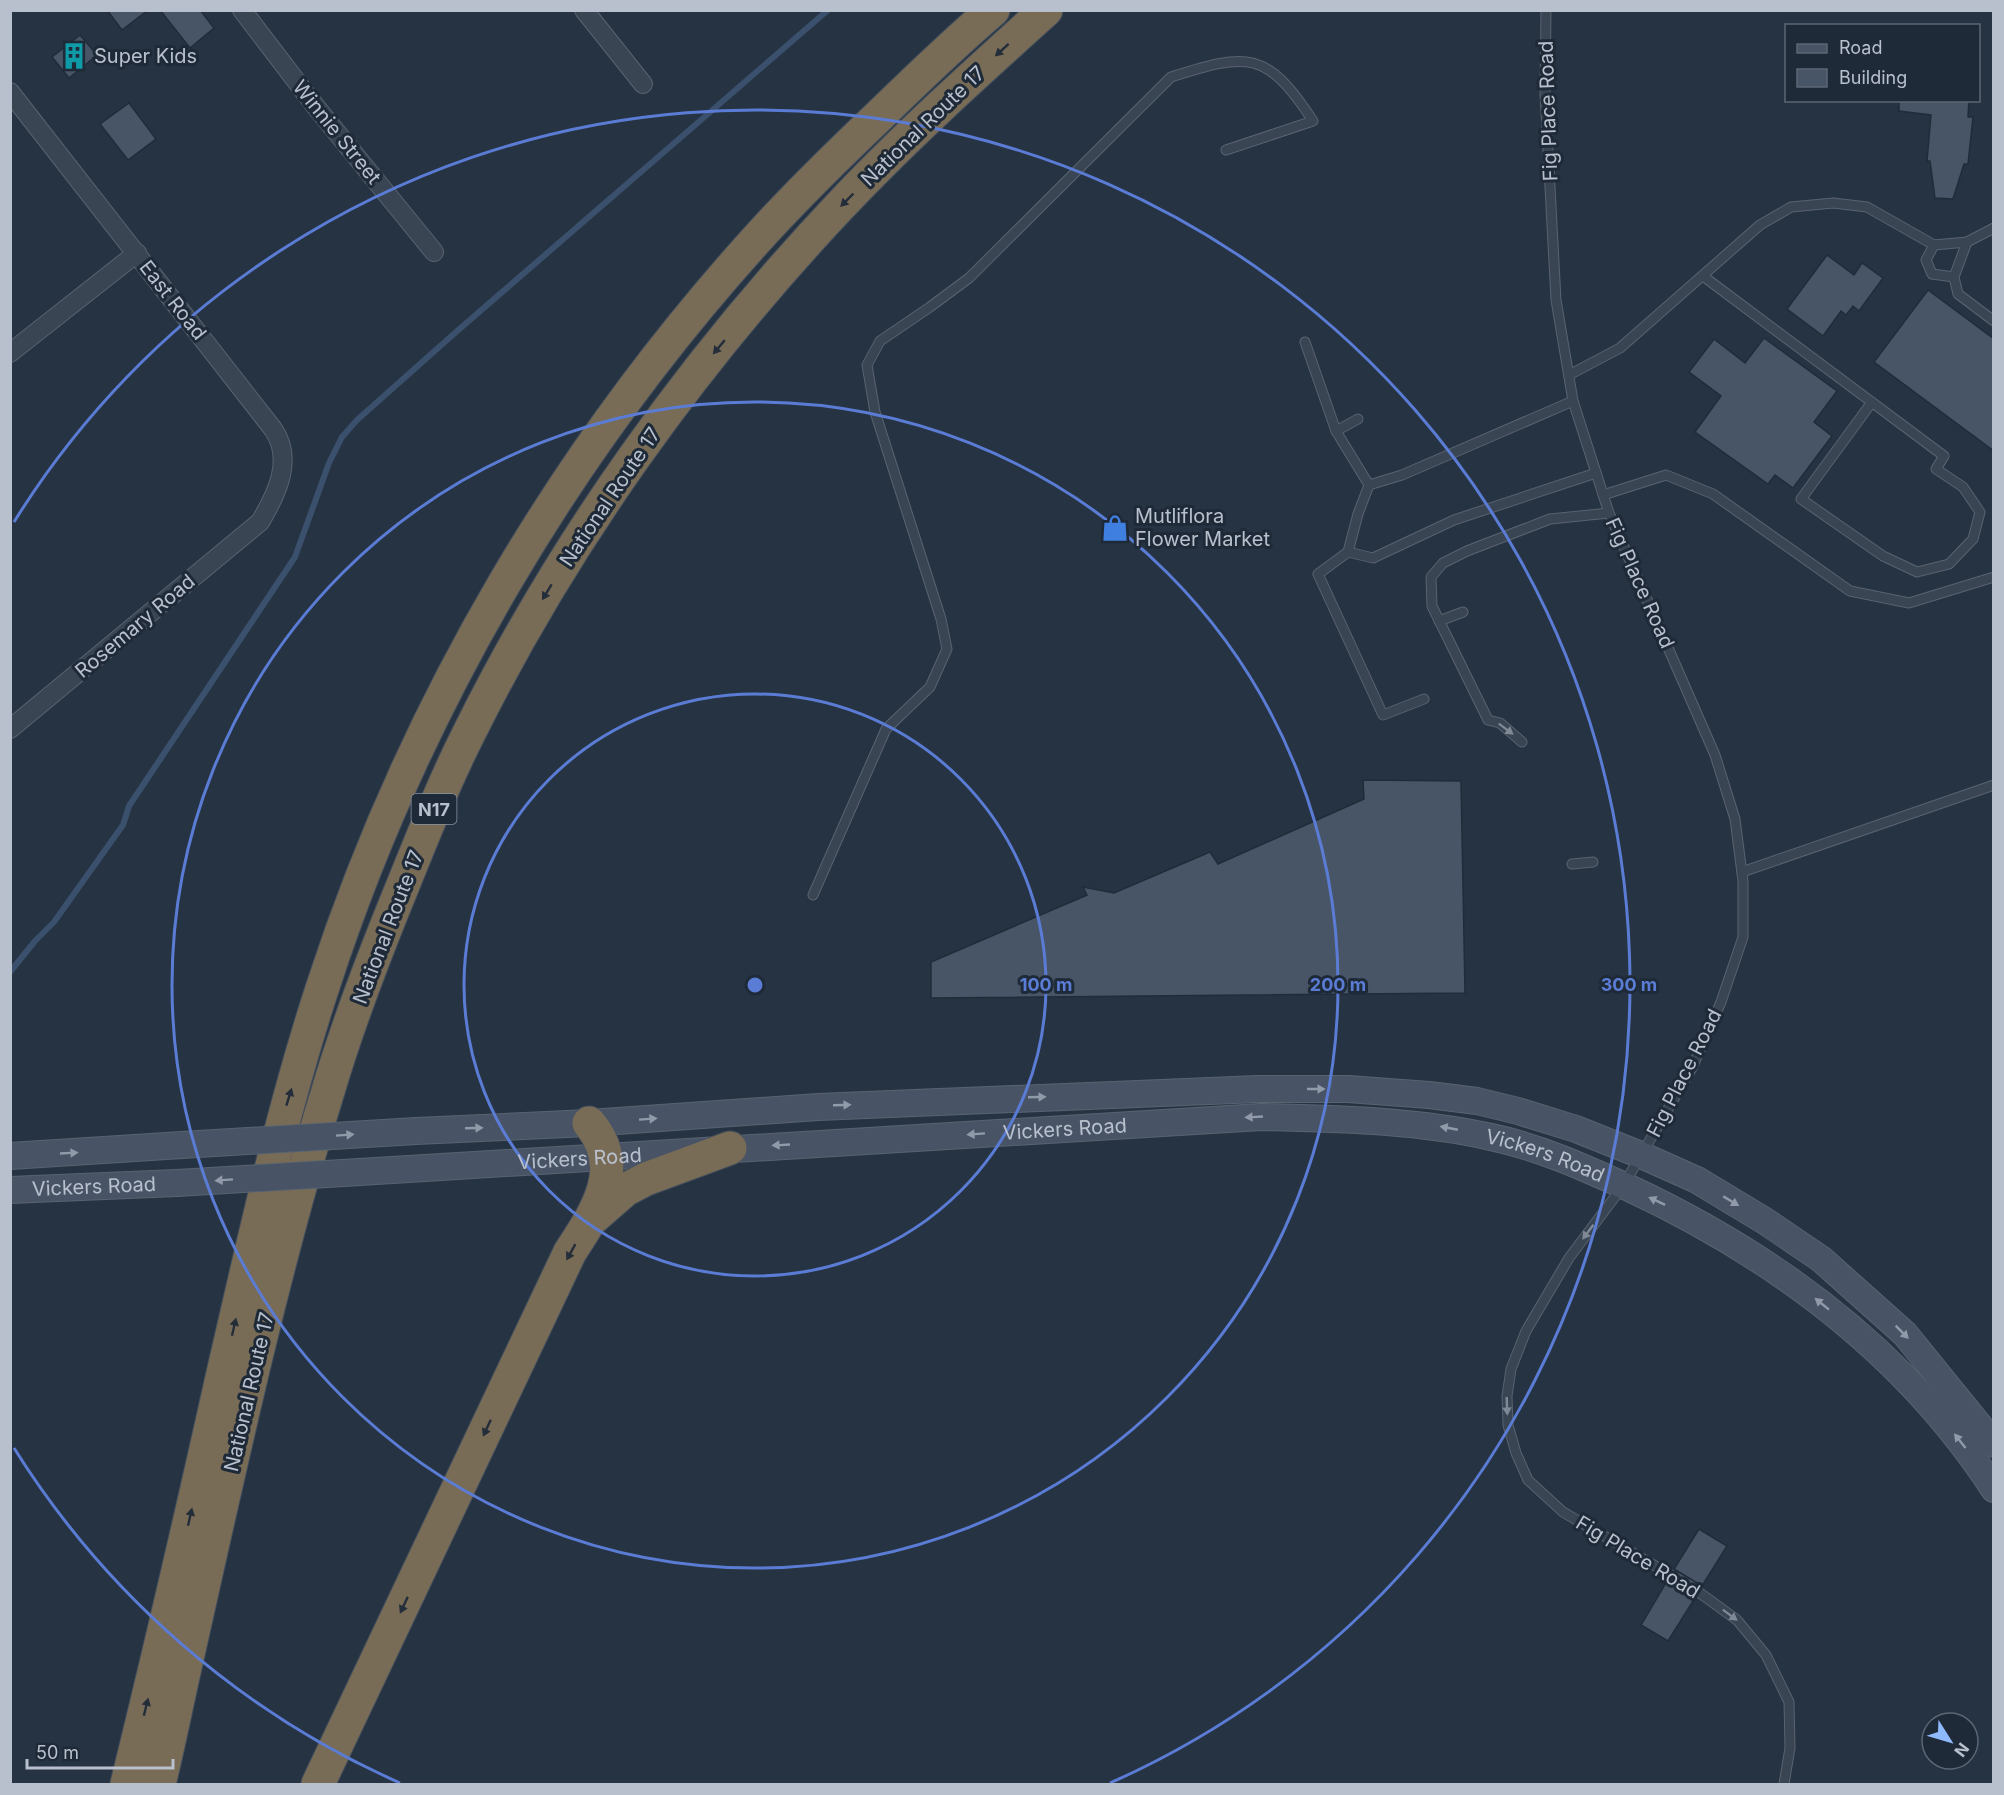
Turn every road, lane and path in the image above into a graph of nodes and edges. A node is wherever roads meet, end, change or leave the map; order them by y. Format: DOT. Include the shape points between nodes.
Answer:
graph roads {
  1 [pos="242,10"];
  2 [pos="584,10"];
  3 [pos="993,10"];
  4 [pos="1046,10"];
  5 [pos="1546,10"];
  6 [pos="643,84"];
  7 [pos="10,92"];
  8 [pos="1226,150"];
  9 [pos="1994,228"];
  10 [pos="1968,242"];
  11 [pos="1935,245"];
  12 [pos="434,252"];
  13 [pos="137,253"];
  14 [pos="1703,276"];
  15 [pos="1954,277"];
  16 [pos="1994,321"];
  17 [pos="1305,342"];
  18 [pos="10,353"];
  19 [pos="1569,375"];
  20 [pos="1573,401"];
  21 [pos="1872,402"];
  22 [pos="1358,419"];
  23 [pos="1335,431"];
  24 [pos="1596,473"];
  25 [pos="1369,485"];
  26 [pos="1603,495"];
  27 [pos="1609,513"];
  28 [pos="260,522"];
  29 [pos="1348,552"];
  30 [pos="1994,577"];
  31 [pos="1463,612"];
  32 [pos="1439,621"];
  33 [pos="1424,699"];
  34 [pos="10,729"];
  35 [pos="1522,742"];
  36 [pos="1994,785"];
  37 [pos="1593,862"];
  38 [pos="1572,864"];
  39 [pos="1742,872"];
  40 [pos="813,895"];
  41 [pos="589,1123"];
  42 [pos="730,1148"];
  43 [pos="1641,1155"];
  44 [pos="10,1156"];
  45 [pos="605,1157"];
  46 [pos="1623,1186"];
  47 [pos="10,1190"];
  48 [pos="591,1220"];
  49 [pos="1994,1444"];
  50 [pos="1994,1489"];
  51 [pos="127,1785"];
  52 [pos="159,1785"];
  53 [pos="318,1785"];
  54 [pos="1784,1785"];
  1 -- 12 [label="street, Winnie Street"];
  2 -- 6 [label="street"];
  51 -- 3 [label="highway, N17, one-way" via="286,1106 323,984 369,857 454,671 573,474 640,380 765,230 838,155"];
  4 -- 52 [label="highway, National Route 17 / N17, one-way" via="935,111 838,208 698,372 584,532 524,631 444,783 374,956 329,1085 294,1204 263,1324"];
  5 -- 19 [label="lane, Fig Place Road" via="1545,93 1556,300"];
  7 -- 13 [label="street, East Road"];
  8 -- 40 [label="lane" via="1313,121 1274,73 1253,62 1216,63 1171,77 969,278 880,341 867,365 875,412 947,649 930,687 886,729"];
  9 -- 10 [label="lane"];
  10 -- 11 [label="lane"];
  10 -- 15 [label="lane"];
  11 -- 14 [label="lane" via="1867,207 1833,203 1791,207 1760,225"];
  11 -- 15 [label="lane" via="1926,260 1932,274"];
  13 -- 18 [label="street"];
  13 -- 28 [label="street, East Road" via="280,439 284,460 276,490"];
  14 -- 19 [label="lane" via="1620,348"];
  14 -- 21 [label="lane"];
  15 -- 16 [label="lane" via="1958,294"];
  17 -- 23 [label="lane"];
  19 -- 20 [label="lane, Fig Place Road"];
  20 -- 24 [label="lane, Fig Place Road"];
  20 -- 25 [label="lane"];
  21 -- 21 [label="lane" via="1944,456 1936,469 1963,488 1980,512 1973,539 1948,564 1917,572 1883,556 1802,498"];
  22 -- 23 [label="lane"];
  23 -- 25 [label="lane"];
  24 -- 26 [label="lane, Fig Place Road"];
  24 -- 29 [label="lane" via="1454,520 1373,558"];
  25 -- 29 [label="lane"];
  26 -- 27 [label="lane, Fig Place Road"];
  26 -- 30 [label="lane" via="1666,475 1713,494 1850,591 1909,603"];
  27 -- 32 [label="lane" via="1550,519 1443,563 1431,577 1432,606"];
  27 -- 39 [label="lane, Fig Place Road" via="1715,755 1735,819"];
  28 -- 34 [label="street, Rosemary Road"];
  29 -- 33 [label="lane" via="1318,574 1383,715"];
  31 -- 32 [label="lane"];
  32 -- 35 [label="lane, one-way" via="1488,720 1500,723"];
  36 -- 39 [label="lane"];
  37 -- 38 [label="lane"];
  39 -- 43 [label="lane, Fig Place Road" via="1743,937 1721,1002 1692,1068"];
  41 -- 43 [label="main road, Vickers Road, one-way" via="830,1106 1246,1089 1348,1089 1477,1101 1576,1129"];
  44 -- 41 [label="main road, Vickers Road, one-way, bridge"];
  41 -- 45 [label="highway"];
  42 -- 45 [label="main road, Vickers Road"];
  46 -- 42 [label="main road, Vickers Road, one-way" via="1560,1157 1493,1137 1438,1126 1319,1118 1261,1117"];
  42 -- 48 [label="highway" via="646,1179 625,1190"];
  43 -- 46 [label="lane, Fig Place Road"];
  43 -- 49 [label="main road, Vickers Road, one-way" via="1697,1180 1821,1259 1905,1334"];
  45 -- 47 [label="main road, Vickers Road, one-way, bridge"];
  45 -- 48 [label="highway" via="608,1179"];
  50 -- 46 [label="main road, Vickers Road, one-way" via="1936,1411 1893,1364 1816,1299 1733,1244 1668,1206"];
  46 -- 54 [label="lane, Fig Place Road, one-way" via="1569,1258 1526,1331 1511,1369 1508,1425 1528,1480 1563,1512 1693,1588 1737,1620 1766,1655 1789,1702 1791,1748"];
  48 -- 53 [label="highway, one-way" via="570,1252"];
}
